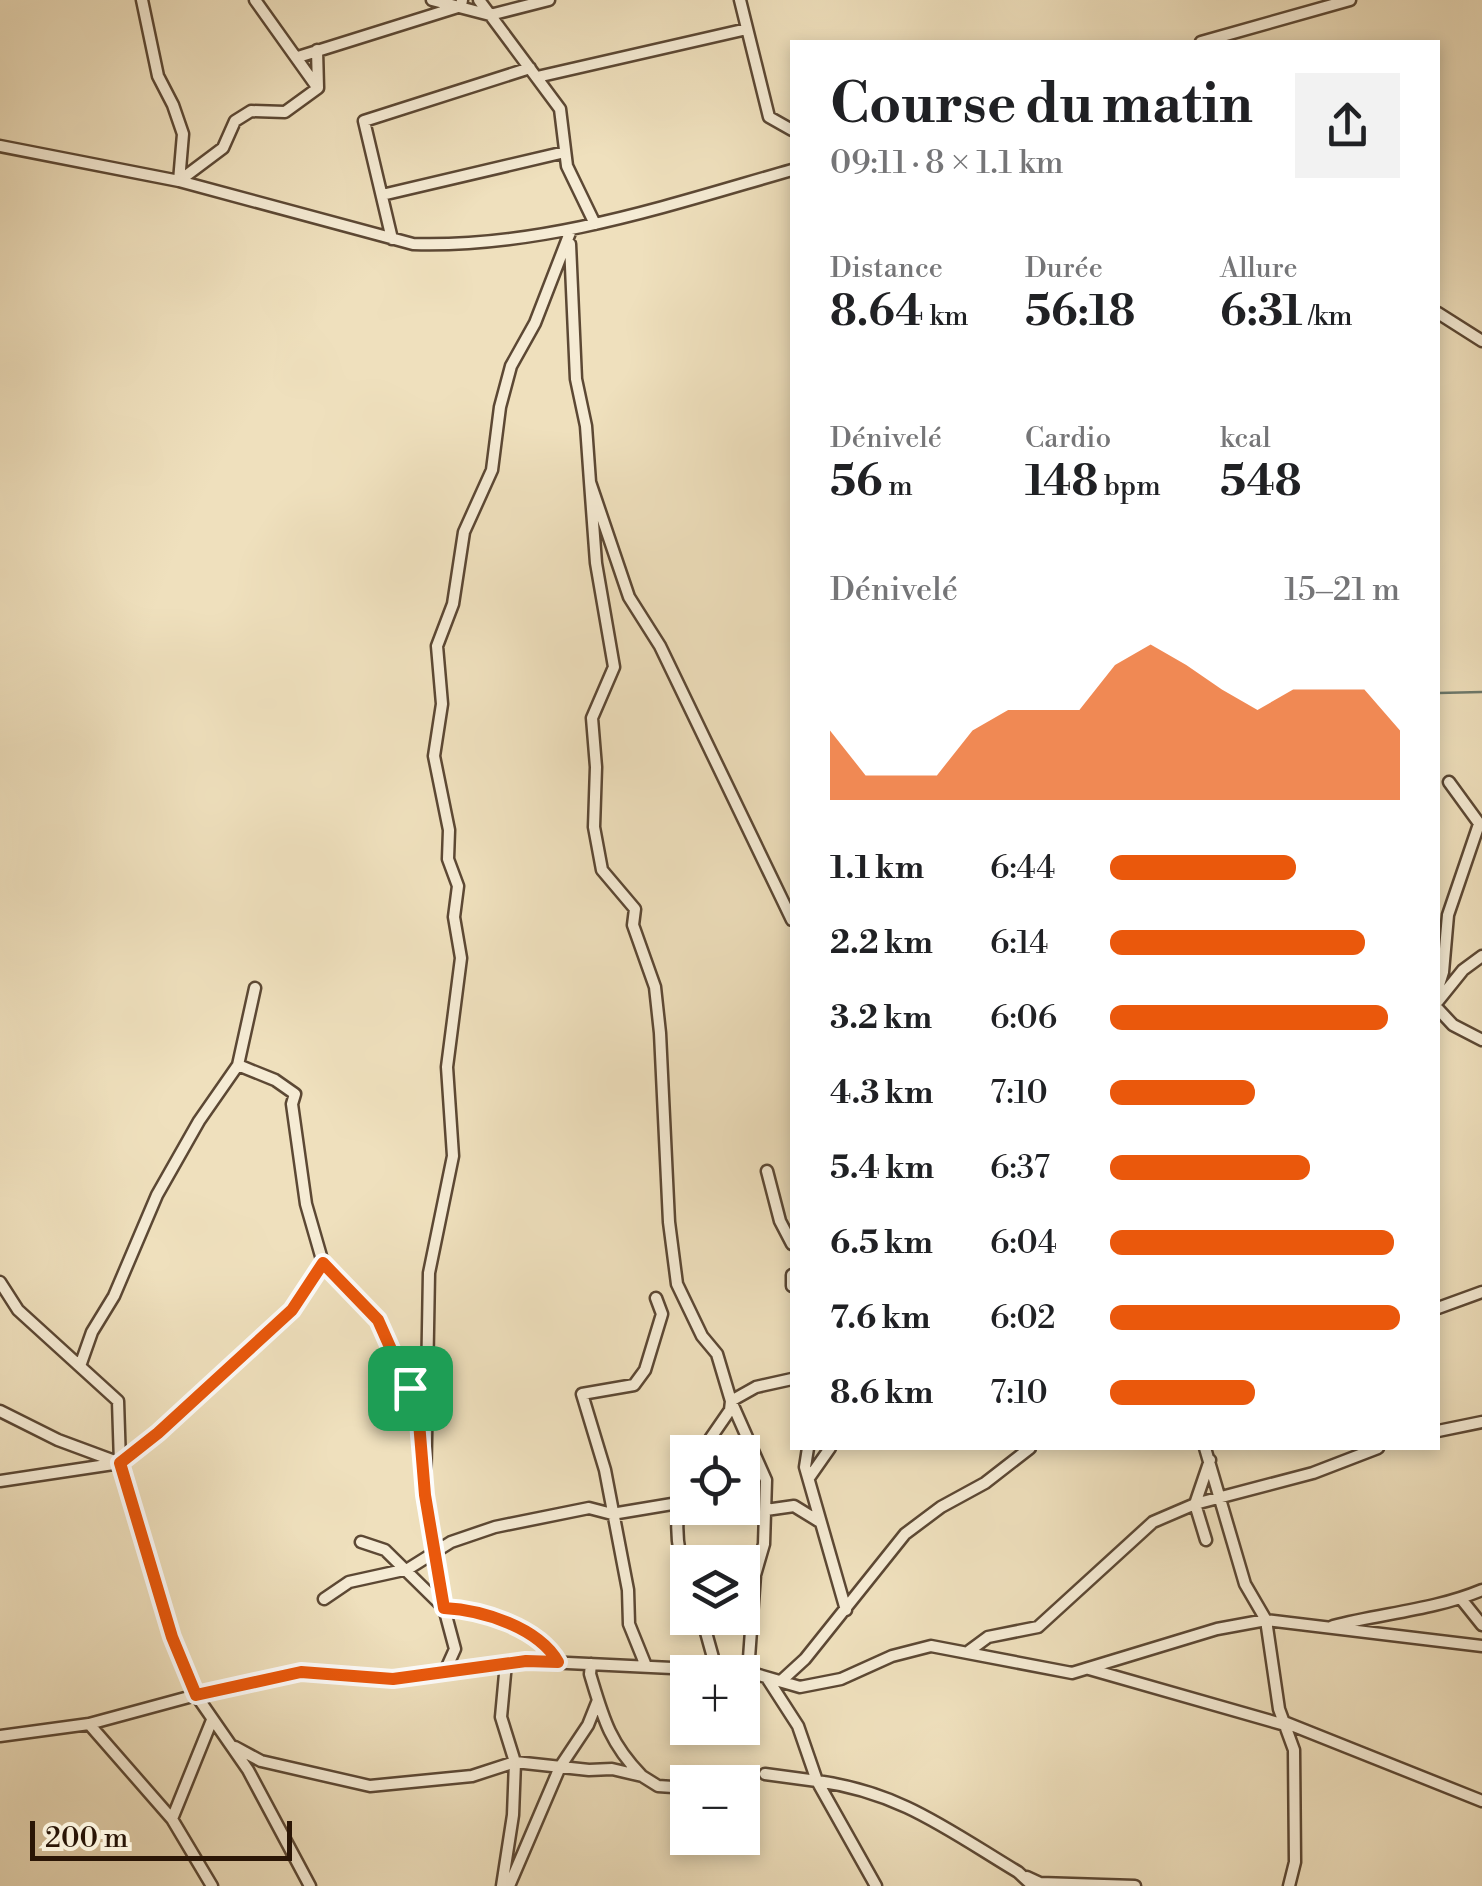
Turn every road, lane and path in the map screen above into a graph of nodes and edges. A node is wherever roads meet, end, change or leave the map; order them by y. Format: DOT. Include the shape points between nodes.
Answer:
graph roads {
  1 [pos="142,0"];
  2 [pos="255,0"];
  3 [pos="432,0"];
  4 [pos="480,0"];
  5 [pos="549,0"];
  6 [pos="740,0"];
  7 [pos="1350,0"];
  8 [pos="462,3"];
  9 [pos="490,14"];
  10 [pos="747,29"];
  11 [pos="1208,40"];
  12 [pos="317,50"];
  13 [pos="298,57"];
  14 [pos="534,72"];
  15 [pos="318,88"];
  16 [pos="790,129"];
  17 [pos="0,146"];
  18 [pos="565,152"];
  19 [pos="790,171"];
  20 [pos="179,181"];
  21 [pos="382,195"];
  22 [pos="595,224"];
  23 [pos="570,235"];
  24 [pos="392,239"];
  25 [pos="1440,314"];
  26 [pos="1482,341"];
  27 [pos="590,482"];
  28 [pos="1450,782"];
  29 [pos="1480,826"];
  30 [pos="790,916"];
  31 [pos="1482,956"];
  32 [pos="1440,983"];
  33 [pos="255,988"];
  34 [pos="1440,999"];
  35 [pos="1440,1012"];
  36 [pos="1482,1040"];
  37 [pos="238,1066"];
  38 [pos="767,1171"];
  39 [pos="790,1240"];
  40 [pos="323,1263"];
  41 [pos="0,1282"];
  42 [pos="1482,1292"];
  43 [pos="656,1298"];
  44 [pos="1440,1307"];
  45 [pos="429,1358"];
  46 [pos="80,1366"];
  47 [pos="790,1379"];
  48 [pos="410,1388"];
  49 [pos="731,1401"];
  50 [pos="0,1411"];
  51 [pos="1482,1422"];
  52 [pos="1440,1431"];
  53 [pos="713,1435"];
  54 [pos="808,1450"];
  55 [pos="829,1450"];
  56 [pos="1027,1450"];
  57 [pos="1206,1450"];
  58 [pos="1373,1450"];
  59 [pos="1210,1460"];
  60 [pos="120,1463"];
  61 [pos="424,1464"];
  62 [pos="809,1478"];
  63 [pos="0,1481"];
  64 [pos="1222,1499"];
  65 [pos="1195,1504"];
  66 [pos="670,1505"];
  67 [pos="766,1510"];
  68 [pos="612,1514"];
  69 [pos="820,1522"];
  70 [pos="1206,1540"];
  71 [pos="361,1542"];
  72 [pos="433,1554"];
  73 [pos="408,1569"];
  74 [pos="1482,1590"];
  75 [pos="324,1599"];
  76 [pos="1462,1600"];
  77 [pos="444,1608"];
  78 [pos="846,1610"];
  79 [pos="1266,1620"];
  80 [pos="1482,1625"];
  81 [pos="1327,1628"];
  82 [pos="1482,1646"];
  83 [pos="969,1650"];
  84 [pos="749,1655"];
  85 [pos="558,1662"];
  86 [pos="506,1663"];
  87 [pos="591,1664"];
  88 [pos="646,1666"];
  89 [pos="670,1667"];
  90 [pos="1088,1668"];
  91 [pos="445,1670"];
  92 [pos="760,1676"];
  93 [pos="767,1678"];
  94 [pos="780,1681"];
  95 [pos="196,1695"];
  96 [pos="598,1700"];
  97 [pos="212,1720"];
  98 [pos="89,1724"];
  99 [pos="1285,1724"];
  100 [pos="0,1736"];
  101 [pos="230,1744"];
  102 [pos="516,1762"];
  103 [pos="560,1767"];
  104 [pos="765,1774"];
  105 [pos="642,1776"];
  106 [pos="817,1781"];
  107 [pos="670,1787"];
  108 [pos="1482,1801"];
  109 [pos="172,1819"];
  110 [pos="1024,1876"];
  111 [pos="212,1886"];
  112 [pos="310,1886"];
  113 [pos="506,1886"];
  114 [pos="876,1886"];
  115 [pos="1034,1886"];
  116 [pos="1135,1886"];
  117 [pos="1288,1886"];
  1 -- 20 [label="street" via="158,76 183,134"];
  2 -- 13 [label="street"];
  3 -- 8 [label="street"];
  4 -- 9 [label="street"];
  5 -- 9 [label="street"];
  6 -- 10 [label="street"];
  7 -- 11 [label="street"];
  8 -- 9 [label="street"];
  8 -- 12 [label="street"];
  9 -- 14 [label="street"];
  10 -- 14 [label="street"];
  10 -- 16 [label="street" via="769,117"];
  12 -- 13 [label="street"];
  12 -- 15 [label="street"];
  13 -- 15 [label="street"];
  14 -- 18 [label="street" via="560,109"];
  14 -- 21 [label="street" via="364,121"];
  15 -- 20 [label="street" via="286,112 251,111 235,120 223,148"];
  17 -- 20 [label="street"];
  18 -- 21 [label="street"];
  18 -- 22 [label="street"];
  19 -- 22 [label="street"];
  20 -- 24 [label="street"];
  21 -- 24 [label="street"];
  22 -- 23 [label="street"];
  23 -- 24 [label="street" via="453,245"];
  23 -- 27 [label="street" via="575,369"];
  23 -- 45 [label="street" via="511,366 492,470 464,532 453,604 437,646 442,704 434,756 458,886 454,917 461,958 447,1067 453,1156 430,1252"];
  25 -- 26 [label="street"];
  27 -- 30 [label="street" via="628,597 660,646"];
  27 -- 49 [label="street" via="614,667 592,718 594,827 602,870 635,909 633,925 655,987 677,1284 717,1354"];
  28 -- 29 [label="street"];
  29 -- 32 [label="street" via="1448,915"];
  31 -- 34 [label="street"];
  33 -- 37 [label="street"];
  35 -- 36 [label="street"];
  37 -- 40 [label="street" via="295,1094 306,1204"];
  37 -- 46 [label="street" via="157,1195"];
  38 -- 39 [label="street"];
  40 -- 48 [label="street" via="378,1320"];
  40 -- 60 [label="street" via="292,1310"];
  41 -- 46 [label="street" via="18,1310"];
  42 -- 44 [label="street"];
  43 -- 68 [label="street" via="662,1314 634,1385 582,1394"];
  45 -- 48 [label="street"];
  45 -- 61 [label="street"];
  46 -- 60 [label="street" via="118,1401"];
  47 -- 49 [label="street" via="756,1386"];
  48 -- 61 [label="street"];
  49 -- 53 [label="street"];
  49 -- 67 [label="street" via="766,1480"];
  50 -- 60 [label="street"];
  51 -- 52 [label="street"];
  54 -- 62 [label="street"];
  55 -- 62 [label="street"];
  56 -- 78 [label="street" via="905,1534"];
  57 -- 59 [label="street"];
  58 -- 64 [label="street"];
  59 -- 64 [label="street"];
  59 -- 65 [label="street"];
  60 -- 63 [label="street"];
  60 -- 95 [label="street"];
  61 -- 72 [label="street"];
  62 -- 69 [label="street"];
  64 -- 65 [label="street"];
  64 -- 79 [label="street" via="1246,1584"];
  65 -- 70 [label="street"];
  65 -- 83 [label="street" via="1153,1522 1038,1627 988,1637"];
  66 -- 68 [label="street"];
  67 -- 69 [label="street" via="794,1506"];
  67 -- 84 [label="street"];
  68 -- 72 [label="street" via="588,1508 495,1527"];
  68 -- 88 [label="street" via="628,1624"];
  69 -- 78 [label="street"];
  71 -- 73 [label="street" via="386,1550"];
  72 -- 73 [label="street"];
  72 -- 77 [label="street"];
  73 -- 75 [label="street" via="349,1582"];
  73 -- 77 [label="street"];
  74 -- 76 [label="street"];
  76 -- 80 [label="street"];
  76 -- 81 [label="street"];
  77 -- 85 [label="street" via="514,1626"];
  77 -- 91 [label="street" via="455,1649"];
  78 -- 94 [label="street"];
  79 -- 81 [label="street"];
  79 -- 90 [label="street"];
  79 -- 99 [label="street"];
  81 -- 82 [label="street"];
  83 -- 90 [label="street" via="1031,1668"];
  83 -- 94 [label="street" via="931,1646 841,1679 800,1687"];
  85 -- 86 [label="street"];
  85 -- 87 [label="street"];
  86 -- 91 [label="street"];
  86 -- 102 [label="street" via="501,1716"];
  87 -- 88 [label="street"];
  87 -- 96 [label="street"];
  88 -- 89 [label="street"];
  90 -- 99 [label="street"];
  91 -- 95 [label="street" via="393,1679 301,1672"];
  92 -- 93 [label="street"];
  93 -- 94 [label="street"];
  93 -- 106 [label="street" via="798,1726"];
  95 -- 97 [label="street"];
  95 -- 98 [label="street"];
  96 -- 103 [label="street"];
  96 -- 105 [label="street" via="618,1752"];
  97 -- 101 [label="street"];
  97 -- 109 [label="street"];
  98 -- 100 [label="street"];
  98 -- 109 [label="street"];
  99 -- 108 [label="street"];
  99 -- 117 [label="street" via="1294,1750 1295,1862"];
  101 -- 102 [label="street" via="261,1761 370,1786 472,1776"];
  101 -- 112 [label="street"];
  102 -- 103 [label="street"];
  102 -- 113 [label="street"];
  103 -- 105 [label="street"];
  103 -- 113 [label="street"];
  104 -- 106 [label="street"];
  105 -- 107 [label="street"];
  106 -- 110 [label="street" via="906,1803"];
  106 -- 114 [label="street"];
  109 -- 111 [label="street"];
  110 -- 115 [label="street"];
  110 -- 116 [label="street" via="1040,1884"];
}
